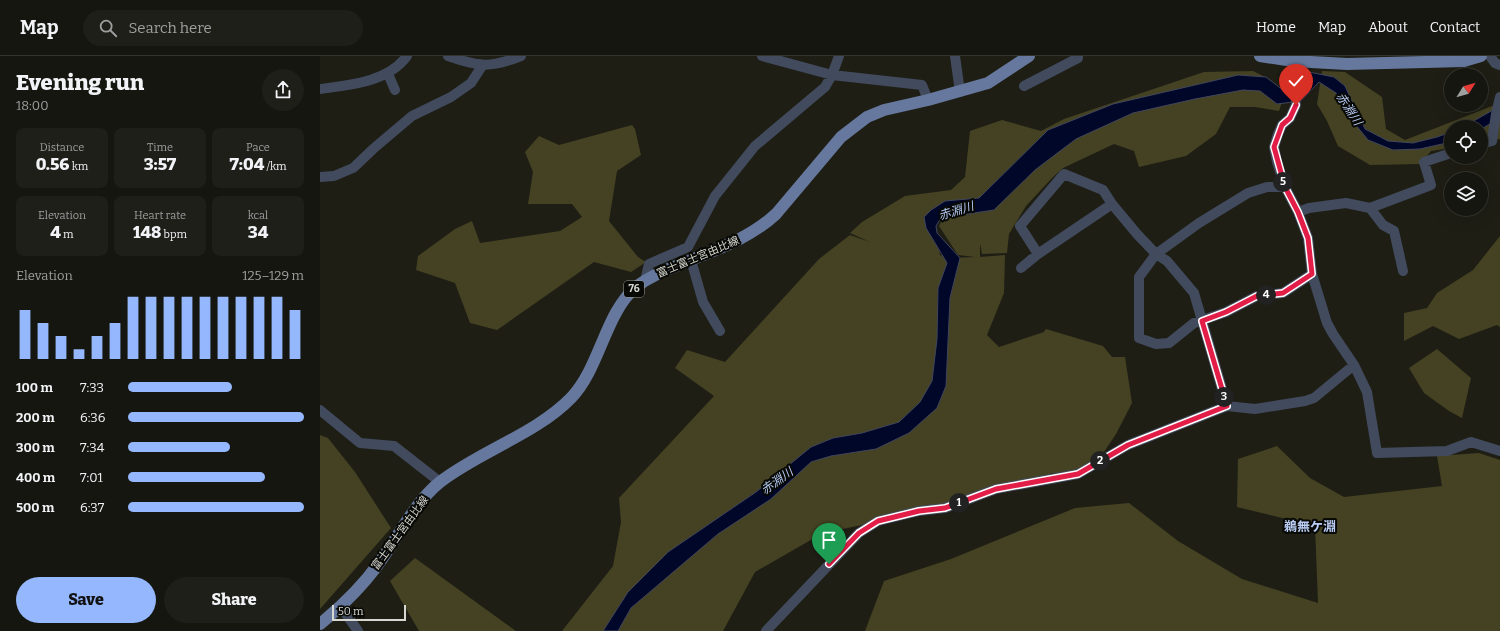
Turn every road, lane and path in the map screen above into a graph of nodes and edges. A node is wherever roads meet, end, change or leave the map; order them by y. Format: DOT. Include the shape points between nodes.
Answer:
graph roads {
  1 [pos="407,56"];
  2 [pos="448,56"];
  3 [pos="522,56"];
  4 [pos="762,56"];
  5 [pos="838,56"];
  6 [pos="955,56"];
  7 [pos="1028,56"];
  8 [pos="1078,56"];
  9 [pos="1260,56"];
  10 [pos="1481,56"];
  11 [pos="1490,56"];
  12 [pos="1293,61"];
  13 [pos="1500,65"];
  14 [pos="482,66"];
  15 [pos="388,74"];
  16 [pos="832,75"];
  17 [pos="1024,86"];
  18 [pos="320,89"];
  19 [pos="395,90"];
  20 [pos="960,92"];
  21 [pos="928,100"];
  22 [pos="1499,101"];
  23 [pos="1488,142"];
  24 [pos="1444,155"];
  25 [pos="320,177"];
  26 [pos="1285,187"];
  27 [pos="1112,204"];
  28 [pos="1370,208"];
  29 [pos="1298,212"];
  30 [pos="1038,254"];
  31 [pos="1156,254"];
  32 [pos="691,260"];
  33 [pos="1021,268"];
  34 [pos="1403,271"];
  35 [pos="1312,274"];
  36 [pos="644,280"];
  37 [pos="1202,321"];
  38 [pos="720,331"];
  39 [pos="1354,365"];
  40 [pos="1227,406"];
  41 [pos="320,410"];
  42 [pos="1500,451"];
  43 [pos="440,482"];
  44 [pos="341,607"];
  45 [pos="320,624"];
  46 [pos="358,631"];
  47 [pos="766,631"];
  1 -- 15 [label="street"];
  2 -- 14 [label="street"];
  3 -- 14 [label="street"];
  4 -- 16 [label="street"];
  5 -- 16 [label="street"];
  6 -- 20 [label="street"];
  7 -- 20 [label="main road, 富士富士宮由比線 / 76" via="988,83"];
  8 -- 17 [label="street"];
  9 -- 12 [label="main road"];
  10 -- 12 [label="main road" via="1464,61 1421,63 1347,64"];
  11 -- 13 [label="street"];
  12 -- 26 [label="street" via="1296,100 1290,118 1282,125 1274,147"];
  14 -- 25 [label="street" via="471,83 451,97 412,116 353,168 334,176"];
  15 -- 18 [label="street" via="344,86"];
  15 -- 19 [label="street"];
  16 -- 21 [label="street" via="922,85"];
  16 -- 36 [label="street" via="825,87 755,146 715,196 688,247 649,264"];
  20 -- 21 [label="main road, 富士富士宮由比線 / 76"];
  21 -- 32 [label="main road, 富士富士宮由比線 / 76" via="884,110 867,117 841,138 768,222 746,236"];
  22 -- 23 [label="street" via="1492,141"];
  24 -- 28 [label="street" via="1424,162 1431,185"];
  26 -- 29 [label="street"];
  26 -- 31 [label="street" via="1267,187 1248,193 1199,223"];
  27 -- 30 [label="street"];
  27 -- 30 [label="street" via="1103,190 1064,174 1020,226"];
  27 -- 31 [label="street"];
  28 -- 29 [label="street" via="1346,203"];
  28 -- 34 [label="street" via="1383,225 1394,230"];
  29 -- 35 [label="street" via="1308,238"];
  30 -- 33 [label="street"];
  31 -- 37 [label="street" via="1167,261 1194,293"];
  31 -- 37 [label="street" via="1139,277 1139,338 1156,344 1169,343 1194,323"];
  32 -- 36 [label="main road, 富士富士宮由比線 / 76"];
  32 -- 38 [label="street" via="703,302"];
  35 -- 37 [label="street" via="1283,293 1257,296"];
  35 -- 39 [label="street" via="1327,323"];
  36 -- 43 [label="main road, 富士富士宮由比線 / 76" via="620,307 587,376 572,397 543,420"];
  37 -- 40 [label="street"];
  39 -- 40 [label="street" via="1314,398 1305,401 1255,409"];
  39 -- 42 [label="street" via="1367,392 1377,453 1447,451 1471,442"];
  40 -- 47 [label="street" via="1128,445 1078,474 996,489 945,508 919,511 878,521 859,533"];
  41 -- 43 [label="street" via="360,443 394,446"];
  43 -- 44 [label="main road, 富士富士宮由比線 / 76" via="419,504 364,583"];
  44 -- 45 [label="main road, 富士富士宮由比線 / 76"];
  44 -- 46 [label="street"];
}
